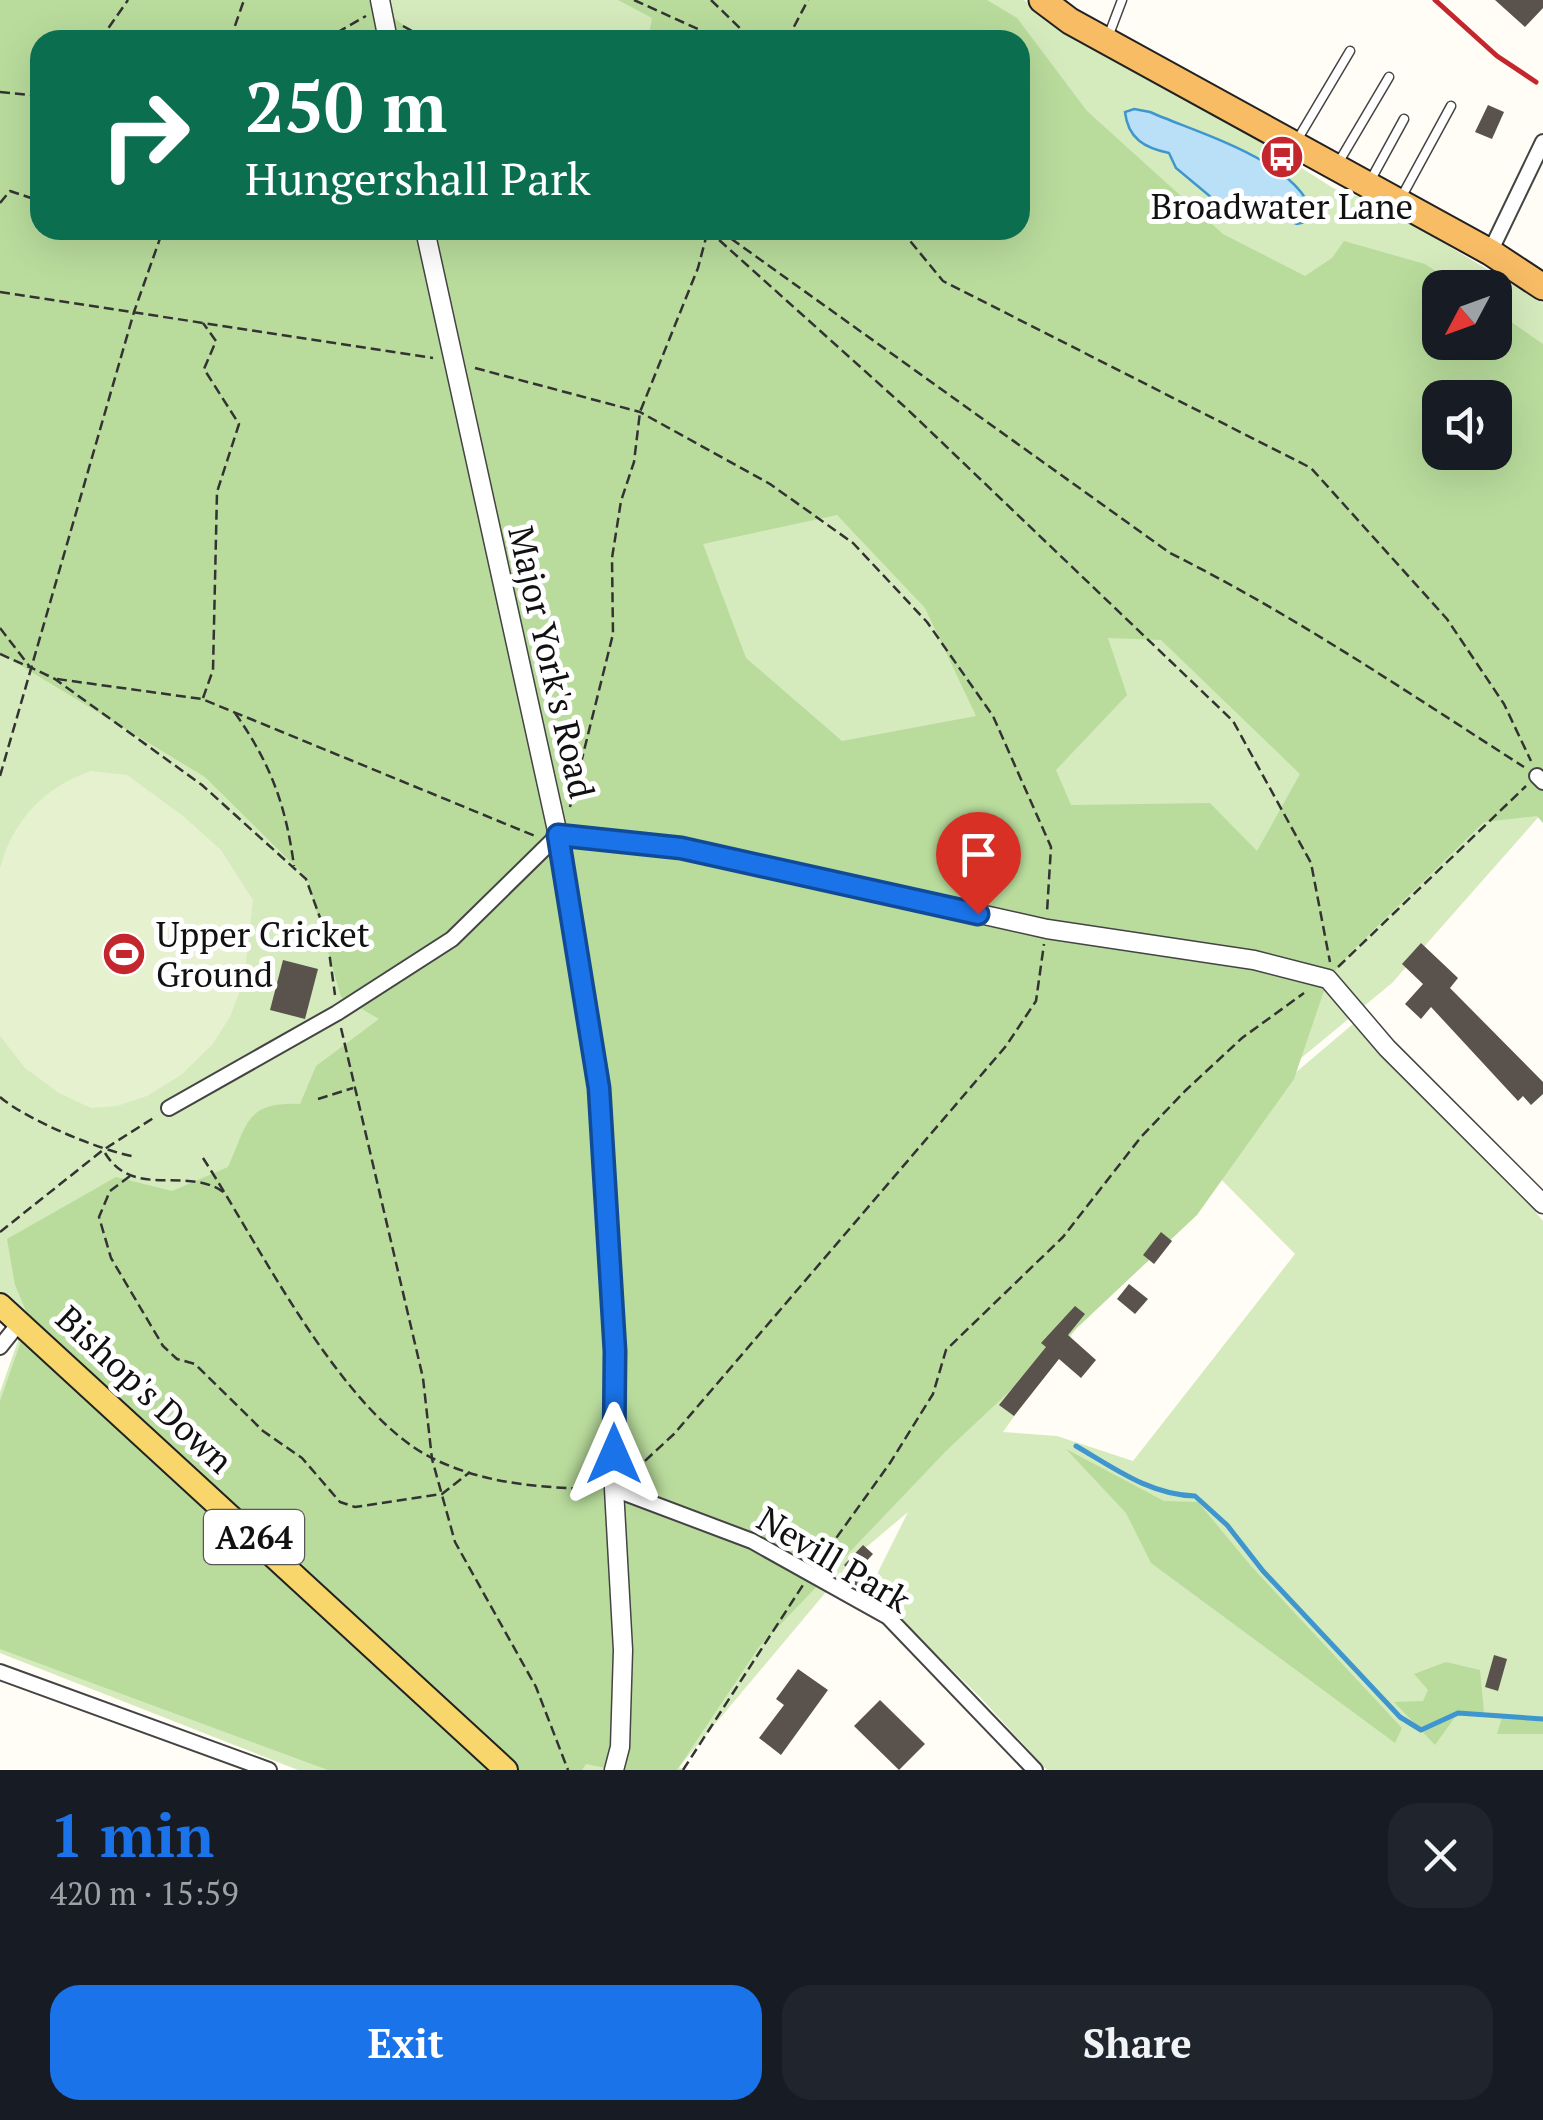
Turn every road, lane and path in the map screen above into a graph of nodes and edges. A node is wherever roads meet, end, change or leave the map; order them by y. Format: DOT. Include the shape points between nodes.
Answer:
graph roads {
  1 [pos="128,0"];
  2 [pos="244,0"];
  3 [pos="634,0"];
  4 [pos="712,0"];
  5 [pos="808,0"];
  6 [pos="1042,0"];
  7 [pos="1122,0"];
  8 [pos="382,7"];
  9 [pos="107,30"];
  10 [pos="234,30"];
  11 [pos="342,30"];
  12 [pos="414,30"];
  13 [pos="700,30"];
  14 [pos="742,30"];
  15 [pos="792,30"];
  16 [pos="1106,41"];
  17 [pos="1350,50"];
  18 [pos="1388,77"];
  19 [pos="0,92"];
  20 [pos="30,95"];
  21 [pos="1451,106"];
  22 [pos="1404,119"];
  23 [pos="1543,142"];
  24 [pos="1294,146"];
  25 [pos="1334,168"];
  26 [pos="1366,186"];
  27 [pos="30,198"];
  28 [pos="0,203"];
  29 [pos="1398,204"];
  30 [pos="159,240"];
  31 [pos="427,240"];
  32 [pos="705,240"];
  33 [pos="719,240"];
  34 [pos="733,240"];
  35 [pos="909,240"];
  36 [pos="1490,252"];
  37 [pos="1543,288"];
  38 [pos="0,292"];
  39 [pos="134,312"];
  40 [pos="202,322"];
  41 [pos="450,361"];
  42 [pos="0,628"];
  43 [pos="0,654"];
  44 [pos="30,667"];
  45 [pos="55,679"];
  46 [pos="202,699"];
  47 [pos="235,713"];
  48 [pos="0,776"];
  49 [pos="1540,779"];
  50 [pos="558,835"];
  51 [pos="294,868"];
  52 [pos="1328,978"];
  53 [pos="337,1013"];
  54 [pos="354,1088"];
  55 [pos="0,1097"];
  56 [pos="318,1099"];
  57 [pos="169,1108"];
  58 [pos="103,1150"];
  59 [pos="132,1156"];
  60 [pos="203,1158"];
  61 [pos="130,1176"];
  62 [pos="227,1195"];
  63 [pos="1543,1204"];
  64 [pos="0,1232"];
  65 [pos="0,1305"];
  66 [pos="20,1322"];
  67 [pos="0,1348"];
  68 [pos="432,1459"];
  69 [pos="472,1471"];
  70 [pos="614,1489"];
  71 [pos="442,1494"];
  72 [pos="810,1574"];
  73 [pos="0,1672"];
  74 [pos="269,1770"];
  75 [pos="506,1770"];
  76 [pos="568,1770"];
  77 [pos="614,1770"];
  78 [pos="682,1770"];
  79 [pos="1035,1770"];
  1 -- 9 [label="path"];
  2 -- 10 [label="path"];
  3 -- 13 [label="path"];
  4 -- 14 [label="path"];
  5 -- 15 [label="path"];
  6 -- 16 [label="highway"];
  7 -- 16 [label="lane"];
  8 -- 11 [label="path"];
  8 -- 12 [label="path"];
  16 -- 24 [label="highway"];
  17 -- 24 [label="lane"];
  18 -- 25 [label="lane"];
  19 -- 20 [label="path"];
  21 -- 29 [label="lane"];
  22 -- 26 [label="lane"];
  23 -- 36 [label="street"];
  24 -- 25 [label="highway"];
  25 -- 26 [label="highway"];
  26 -- 29 [label="highway"];
  27 -- 28 [label="path" via="10,191"];
  29 -- 36 [label="highway"];
  30 -- 39 [label="path"];
  31 -- 41 [label="street, Major York's Road"];
  32 -- 50 [label="path" via="640,412 612,558 613,634 586,753"];
  33 -- 52 [label="path" via="906,408 1233,721 1310,863"];
  34 -- 49 [label="path" via="1170,553 1376,668"];
  35 -- 49 [label="path" via="943,280 1311,468 1447,619 1504,704"];
  36 -- 37 [label="highway"];
  38 -- 39 [label="path"];
  39 -- 40 [label="path"];
  39 -- 44 [label="path"];
  40 -- 41 [label="path"];
  40 -- 46 [label="path" via="216,340 204,369 240,424 217,492 213,670"];
  41 -- 50 [label="street, Major York's Road"];
  42 -- 44 [label="path"];
  43 -- 44 [label="path"];
  44 -- 45 [label="path"];
  44 -- 48 [label="path"];
  45 -- 46 [label="path"];
  45 -- 51 [label="path" via="202,786"];
  46 -- 47 [label="path"];
  47 -- 50 [label="path" via="529,836"];
  47 -- 51 [label="path" via="286,807"];
  49 -- 52 [label="path" via="1471,834"];
  50 -- 52 [label="street" via="681,848 1046,930 1254,960"];
  50 -- 53 [label="street" via="452,939"];
  50 -- 70 [label="street, Major York's Road" via="599,1088 615,1351"];
  51 -- 53 [label="path" via="306,879 327,937"];
  52 -- 63 [label="street" via="1387,1048"];
  52 -- 72 [label="path" via="1242,1038 1185,1091 1063,1238 946,1350 924,1408"];
  53 -- 54 [label="path"];
  53 -- 57 [label="street"];
  54 -- 56 [label="path"];
  54 -- 68 [label="path" via="423,1378"];
  55 -- 58 [label="path"];
  57 -- 58 [label="path"];
  58 -- 59 [label="path"];
  58 -- 62 [label="path" via="112,1167 140,1181 210,1181"];
  58 -- 64 [label="path"];
  60 -- 62 [label="path"];
  61 -- 71 [label="path" via="110,1191 99,1217 111,1258 163,1346 195,1364 302,1458 340,1502 354,1507"];
  62 -- 68 [label="path" via="342,1376"];
  65 -- 66 [label="main road, Bishop's Down / A264"];
  66 -- 67 [label="street"];
  66 -- 75 [label="main road, Bishop's Down / A264"];
  68 -- 69 [label="path"];
  68 -- 71 [label="path"];
  69 -- 70 [label="path" via="528,1488"];
  69 -- 71 [label="path"];
  70 -- 72 [label="street, Nevill Park" via="752,1541"];
  70 -- 77 [label="street, Major York's Road" via="624,1650"];
  71 -- 76 [label="path" via="455,1542 536,1687"];
  72 -- 78 [label="path"];
  72 -- 79 [label="street, Nevill Park" via="888,1617"];
  73 -- 74 [label="street"];
}
